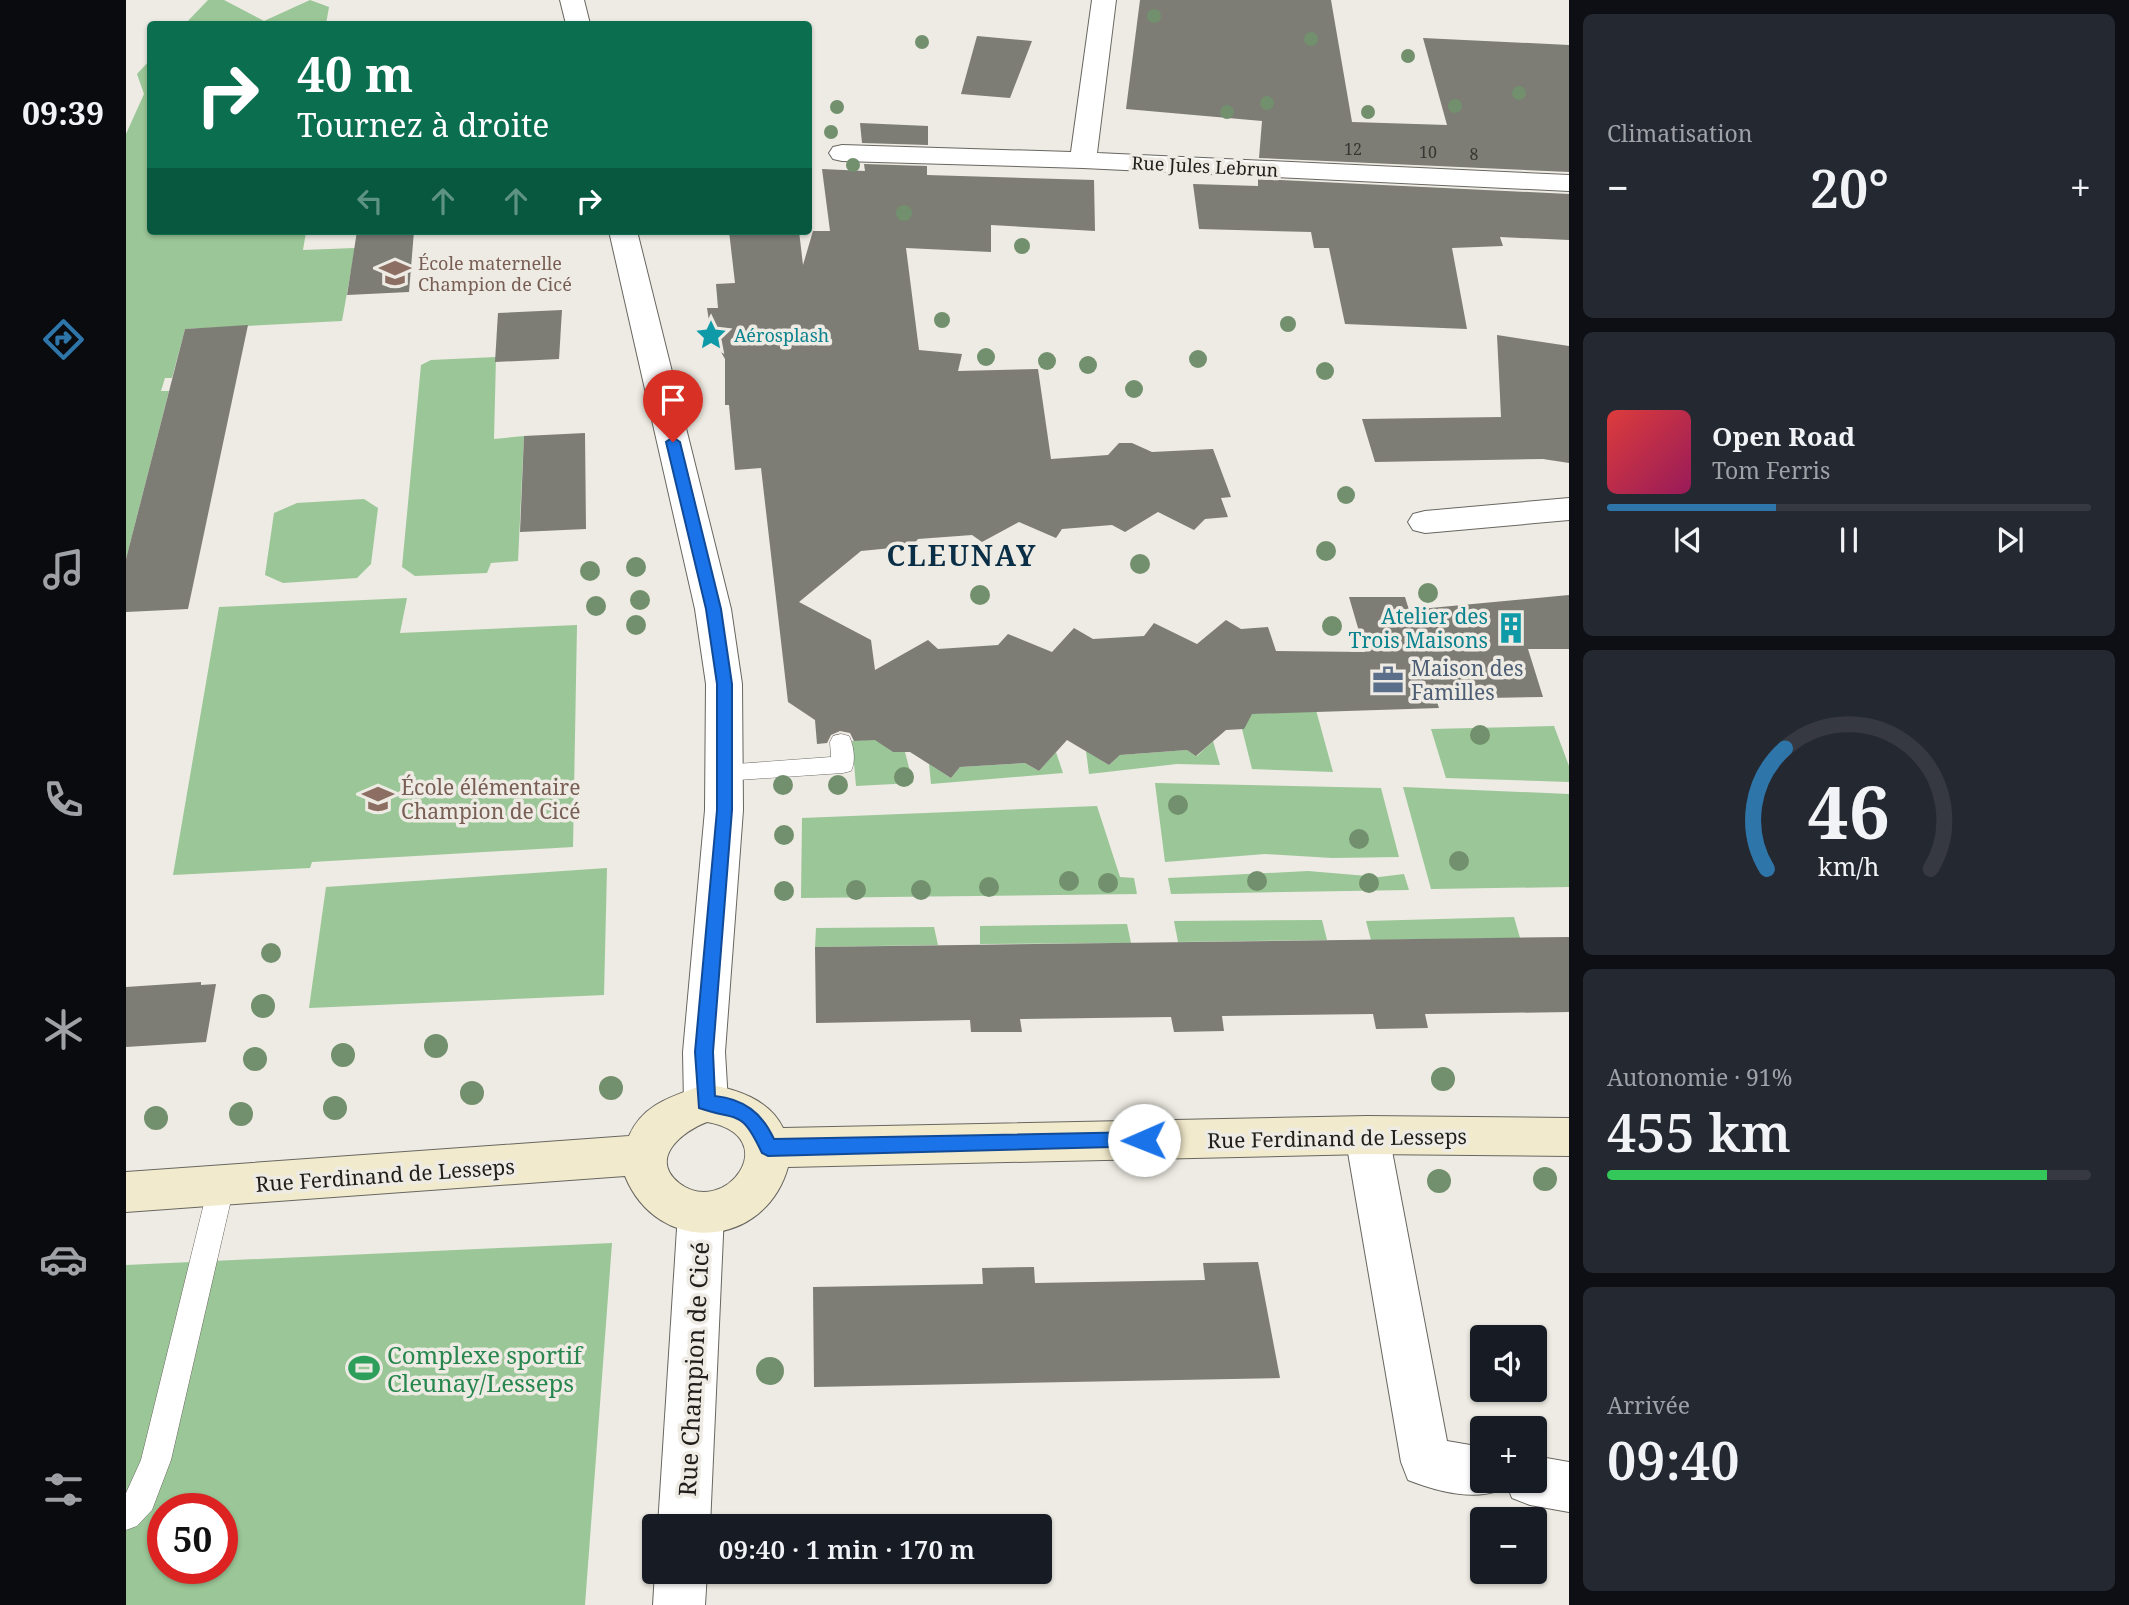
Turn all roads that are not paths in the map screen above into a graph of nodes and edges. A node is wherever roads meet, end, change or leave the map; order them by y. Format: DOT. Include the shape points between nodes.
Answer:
graph roads {
  1 [pos="572,0"];
  2 [pos="1104,0"];
  3 [pos="577,21"];
  4 [pos="842,153"];
  5 [pos="1083,160"];
  6 [pos="1569,183"];
  7 [pos="624,235"];
  8 [pos="1569,509"];
  9 [pos="1425,522"];
  10 [pos="841,742"];
  11 [pos="723,773"];
  12 [pos="706,1102"];
  13 [pos="1367,1135"];
  14 [pos="1569,1137"];
  15 [pos="768,1148"];
  16 [pos="644,1155"];
  17 [pos="221,1187"];
  18 [pos="126,1192"];
  19 [pos="701,1213"];
  20 [pos="1470,1470"];
  21 [pos="1547,1483"];
  22 [pos="1569,1487"];
  23 [pos="685,1514"];
  24 [pos="126,1515"];
  25 [pos="680,1584"];
  26 [pos="679,1605"];
  1 -- 3 [label="street"];
  2 -- 5 [label="street"];
  4 -- 5 [label="street, Rue Jules Lebrun"];
  5 -- 6 [label="street, Rue Jules Lebrun"];
  7 -- 11 [label="street" via="713,609 724,684"];
  8 -- 9 [label="street"];
  10 -- 11 [label="lane" via="843,765"];
  11 -- 12 [label="street" via="724,810 704,1052"];
  12 -- 15 [label="main road" via="747,1114"];
  12 -- 16 [label="main road" via="683,1107 664,1119 650,1135"];
  13 -- 14 [label="main road, Rue Ferdinand de Lesseps"];
  13 -- 15 [label="main road, Rue Ferdinand de Lesseps"];
  13 -- 20 [label="street" via="1426,1462"];
  15 -- 19 [label="main road" via="767,1167 759,1185 723,1210"];
  16 -- 17 [label="main road, Rue Ferdinand de Lesseps"];
  16 -- 19 [label="main road" via="646,1176 658,1195 677,1207"];
  17 -- 18 [label="main road, Rue Ferdinand de Lesseps"];
  17 -- 24 [label="lane" via="156,1461 141,1499"];
  19 -- 23 [label="street, Rue Champion de Cicé"];
  21 -- 22 [label="street"];
  25 -- 26 [label="street"];
}
